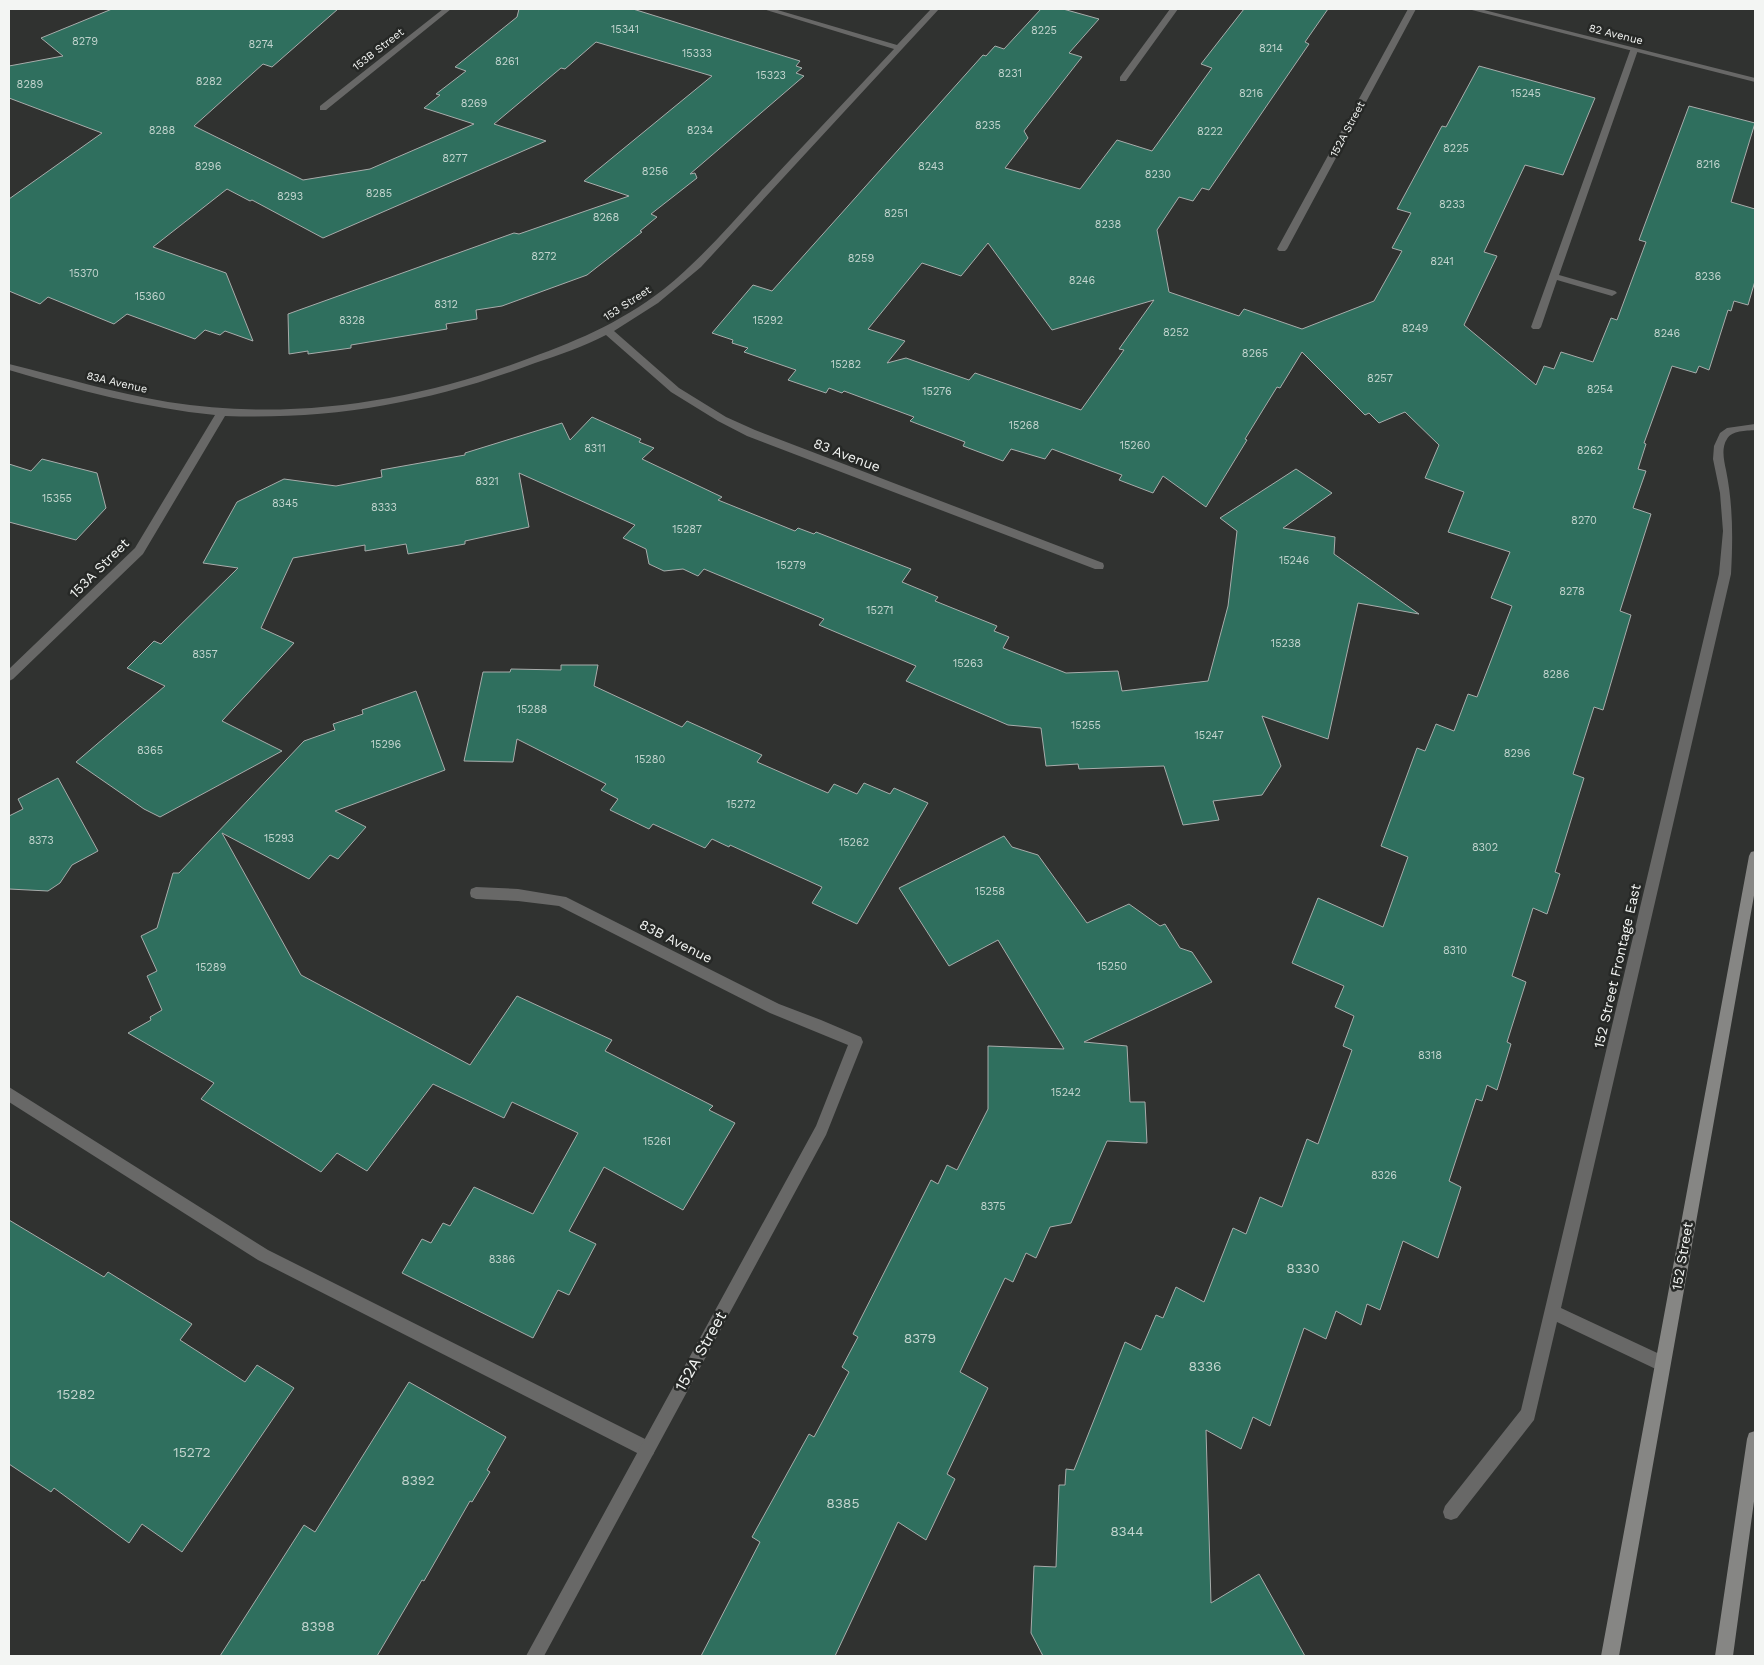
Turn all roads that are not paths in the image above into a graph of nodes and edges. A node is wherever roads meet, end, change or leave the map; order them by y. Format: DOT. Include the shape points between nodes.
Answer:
graph roads {
  1 [pos="447,9"];
  2 [pos="767,9"];
  3 [pos="935,9"];
  4 [pos="1174,9"];
  5 [pos="1412,9"];
  6 [pos="1472,9"];
  7 [pos="899,48"];
  8 [pos="1634,50"];
  9 [pos="1123,79"];
  10 [pos="1755,80"];
  11 [pos="323,108"];
  12 [pos="1282,249"];
  13 [pos="1554,276"];
  14 [pos="1612,293"];
  15 [pos="1536,327"];
  16 [pos="607,331"];
  17 [pos="9,367"];
  18 [pos="222,412"];
  19 [pos="1755,427"];
  20 [pos="1099,566"];
  21 [pos="9,676"];
  22 [pos="1755,856"];
  23 [pos="476,893"];
  24 [pos="856,1042"];
  25 [pos="9,1094"];
  26 [pos="1553,1312"];
  27 [pos="1662,1364"];
  28 [pos="1755,1439"];
  29 [pos="647,1449"];
  30 [pos="1451,1512"];
  31 [pos="535,1656"];
  32 [pos="1610,1656"];
  33 [pos="1724,1656"];
  1 -- 11 [label="street, 153B Street"];
  2 -- 7 [label="street"];
  3 -- 7 [label="street, 153 Street"];
  4 -- 9 [label="street"];
  5 -- 12 [label="street, 152A Street"];
  6 -- 8 [label="street, 82 Avenue"];
  7 -- 16 [label="street, 153 Street" via="698,265 654,301"];
  8 -- 10 [label="street, 82 Avenue"];
  8 -- 13 [label="street"];
  13 -- 14 [label="street"];
  13 -- 15 [label="street"];
  16 -- 18 [label="street, 153 Street" via="487,378 413,398 325,411"];
  16 -- 20 [label="street, 83 Avenue" via="675,390 751,433"];
  17 -- 18 [label="street, 83A Avenue" via="104,393"];
  18 -- 21 [label="street, 153A Street" via="139,551"];
  19 -- 26 [label="street, 152 Street Frontage East" via="1729,431 1721,438 1718,452 1728,534 1725,574"];
  22 -- 27 [label="main road, 152 Street"];
  23 -- 24 [label="street, 83B Avenue" via="561,902 775,1008"];
  24 -- 29 [label="street, 152A Street" via="821,1130"];
  25 -- 29 [label="street" via="263,1255"];
  26 -- 27 [label="street"];
  26 -- 30 [label="street, 152 Street Frontage East" via="1528,1414"];
  27 -- 32 [label="main road, 152 Street"];
  28 -- 33 [label="main road"];
  29 -- 31 [label="street, 152A Street"];
}
